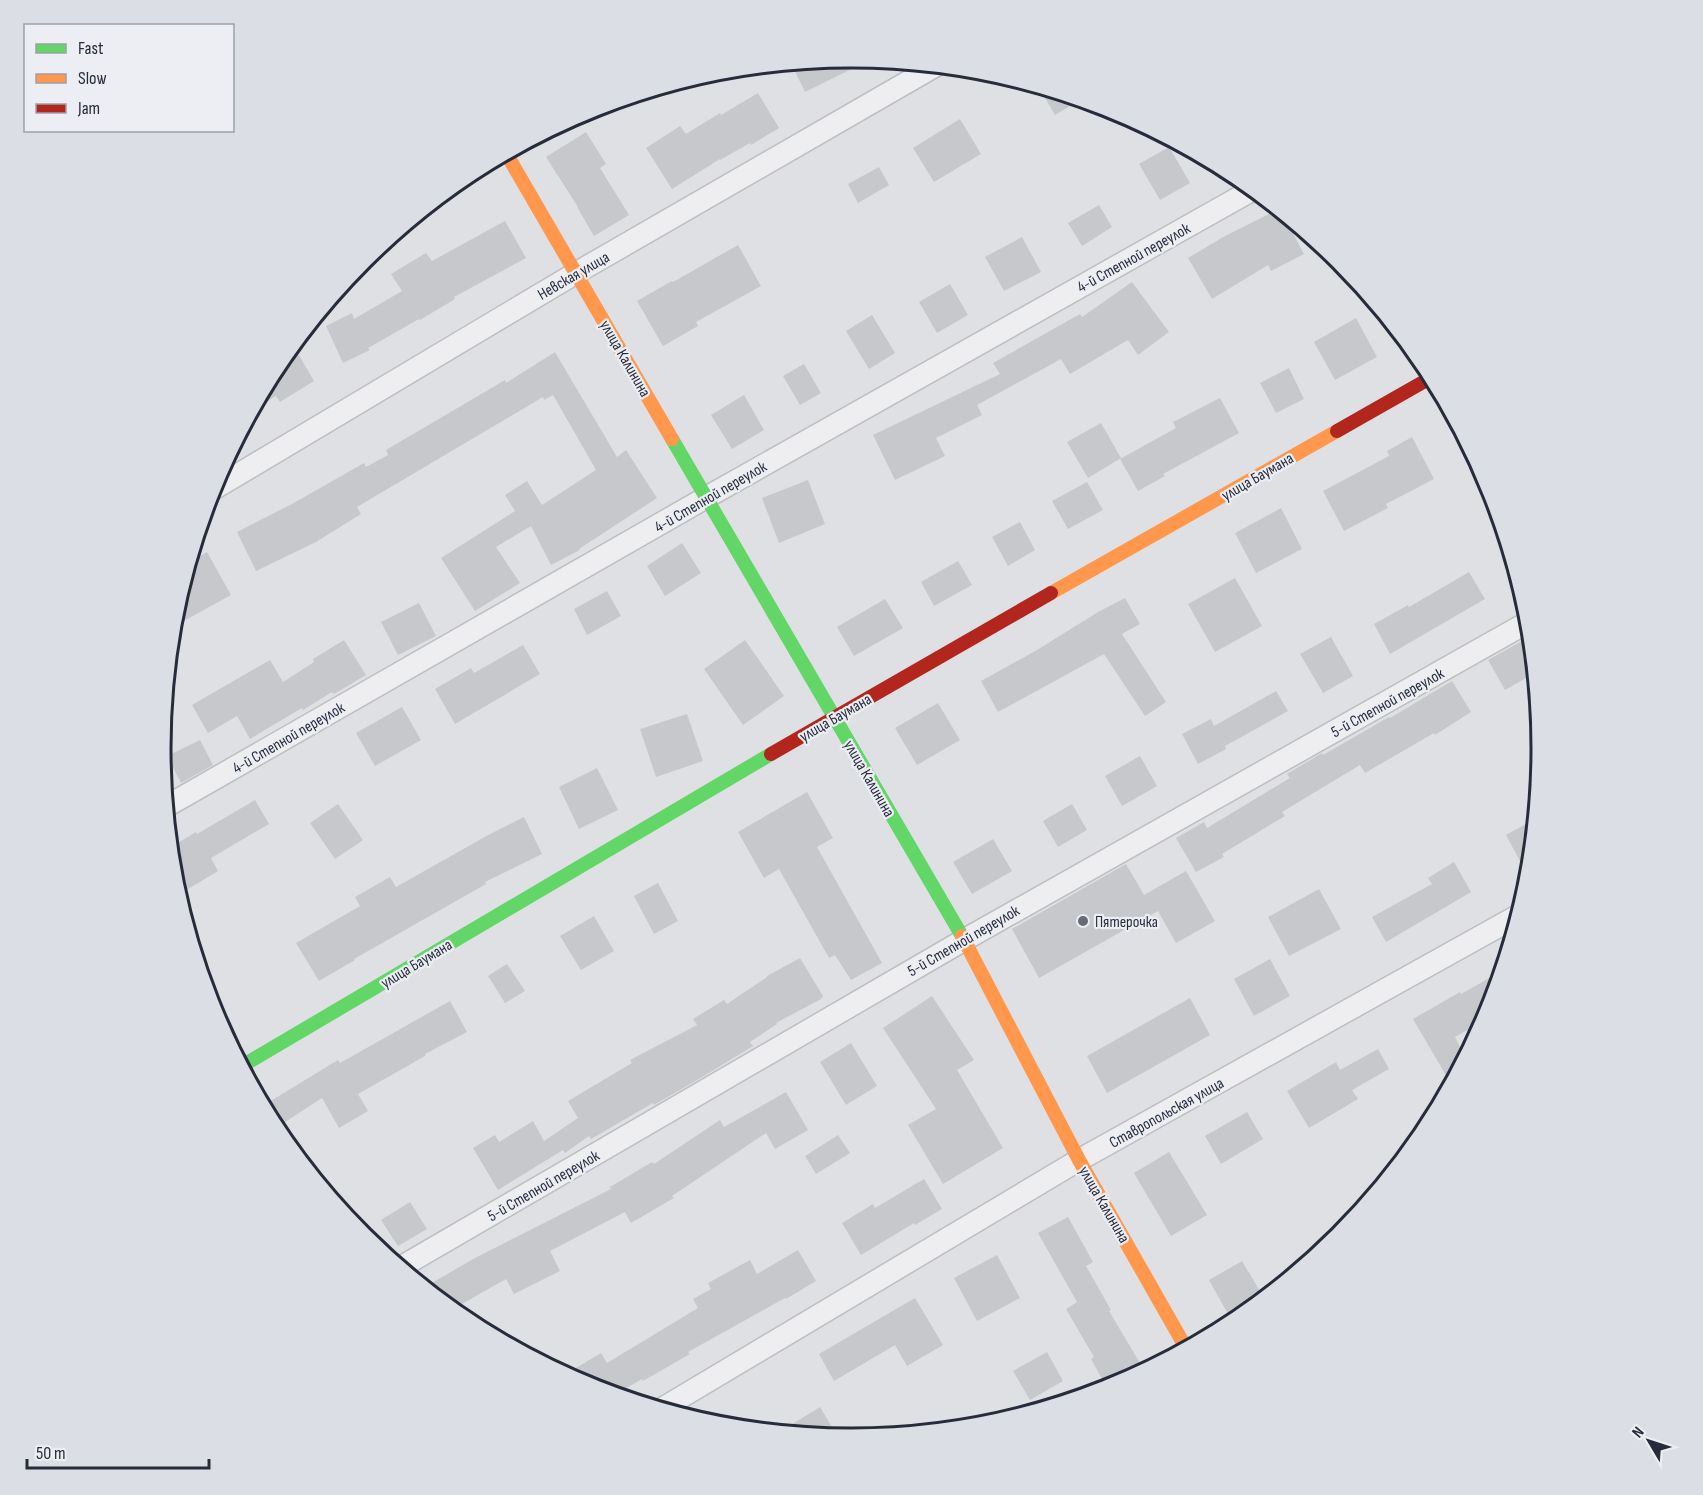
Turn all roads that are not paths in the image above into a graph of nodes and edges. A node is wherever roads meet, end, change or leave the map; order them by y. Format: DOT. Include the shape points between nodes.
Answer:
graph roads {
  1 [pos="928,72"];
  2 [pos="510,160"];
  3 [pos="1245,194"];
  4 [pos="576,273"];
  5 [pos="1424,381"];
  6 [pos="225,482"];
  7 [pos="707,498"];
  8 [pos="1520,627"];
  9 [pos="834,717"];
  10 [pos="174,802"];
  11 [pos="1509,921"];
  12 [pos="964,939"];
  13 [pos="249,1062"];
  14 [pos="1079,1160"];
  15 [pos="408,1263"];
  16 [pos="1182,1341"];
  17 [pos="672,1403"];
  1 -- 4 [label="street, Невская улица"];
  2 -- 4 [label="street, улица Калинина"];
  3 -- 7 [label="street, 4-й Степной переулок"];
  4 -- 6 [label="street, Невская улица"];
  4 -- 7 [label="street, улица Калинина"];
  5 -- 9 [label="street, улица Баумана"];
  7 -- 9 [label="street, улица Калинина"];
  7 -- 10 [label="street, 4-й Степной переулок"];
  8 -- 12 [label="street, 5-й Степной переулок"];
  9 -- 12 [label="street, улица Калинина"];
  9 -- 13 [label="street, улица Баумана"];
  11 -- 14 [label="street, Ставропольская улица"];
  12 -- 14 [label="street, улица Калинина"];
  12 -- 15 [label="street, 5-й Степной переулок"];
  14 -- 16 [label="street, улица Калинина"];
  14 -- 17 [label="street, Ставропольская улица"];
}
